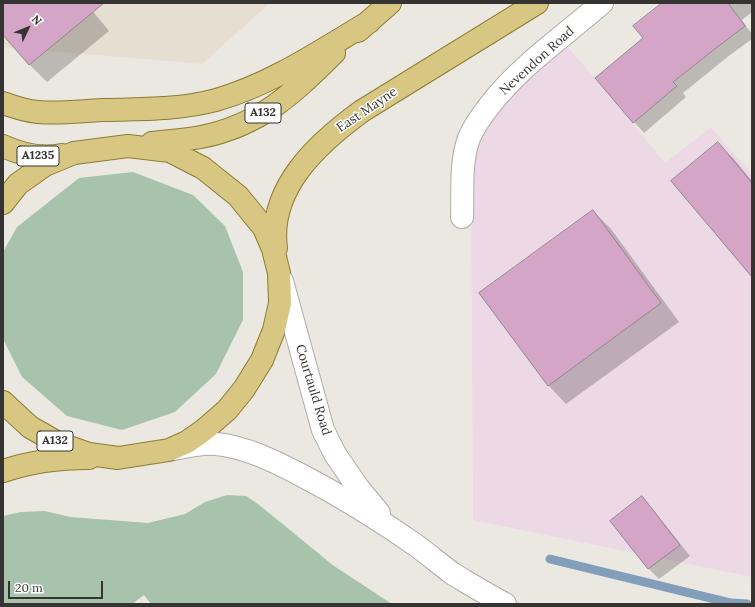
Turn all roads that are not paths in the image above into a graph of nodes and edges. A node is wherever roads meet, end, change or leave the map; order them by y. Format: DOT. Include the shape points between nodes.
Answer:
graph roads {
  1 [pos="390,3"];
  2 [pos="537,3"];
  3 [pos="602,3"];
  4 [pos="369,22"];
  5 [pos="3,103"];
  6 [pos="3,146"];
  7 [pos="128,146"];
  8 [pos="74,153"];
  9 [pos="3,202"];
  10 [pos="462,217"];
  11 [pos="279,273"];
  12 [pos="3,402"];
  13 [pos="169,450"];
  14 [pos="118,458"];
  15 [pos="3,471"];
  16 [pos="418,547"];
  17 [pos="506,604"];
  1 -- 4 [label="main road, A132"];
  2 -- 11 [label="main road, East Mayne / A132" via="362,111 322,142 289,183 282,198 277,214 275,243"];
  3 -- 10 [label="street, Nevendon Road" via="535,58 502,90 479,119 469,139 464,161"];
  4 -- 5 [label="main road" via="263,83 216,100 168,108 58,112 38,112"];
  4 -- 7 [label="main road, A132" via="292,93 259,116 241,125 200,137"];
  6 -- 8 [label="main road, A1235" via="18,153 34,156 51,157"];
  7 -- 8 [label="main road, A132"];
  7 -- 11 [label="main road, A132" via="170,151 204,168 238,196 264,228"];
  8 -- 9 [label="main road, A132" via="45,165 18,184"];
  11 -- 13 [label="main road, A132" via="280,303 274,330 262,360 227,410 187,442"];
  11 -- 16 [label="street, Courtauld Road" via="323,430 335,454 359,489 382,516"];
  12 -- 14 [label="main road, A132" via="30,427 58,443 88,454"];
  13 -- 14 [label="main road, A132"];
  13 -- 16 [label="street, Courtauld Road" via="198,444 214,444 231,446 259,455 345,499"];
  14 -- 15 [label="main road, A132" via="69,458"];
  16 -- 17 [label="street, Courtauld Road" via="453,573"];
}
